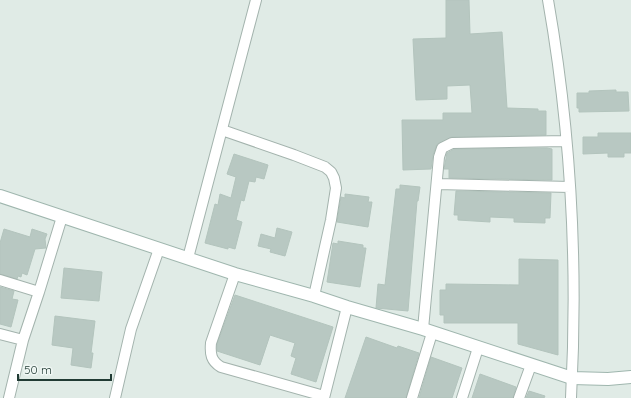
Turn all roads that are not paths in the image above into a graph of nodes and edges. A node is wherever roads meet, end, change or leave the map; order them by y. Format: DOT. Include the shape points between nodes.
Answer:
graph roads {
  1 [pos="256,0"];
  2 [pos="548,0"];
  3 [pos="222,130"];
  4 [pos="566,141"];
  5 [pos="437,184"];
  6 [pos="570,187"];
  7 [pos="0,196"];
  8 [pos="62,217"];
  9 [pos="159,249"];
  10 [pos="188,258"];
  11 [pos="235,274"];
  12 [pos="0,280"];
  13 [pos="39,292"];
  14 [pos="314,296"];
  15 [pos="347,307"];
  16 [pos="427,331"];
  17 [pos="0,334"];
  18 [pos="22,340"];
  19 [pos="478,348"];
  20 [pos="531,365"];
  21 [pos="631,377"];
  22 [pos="572,378"];
  23 [pos="324,397"];
  24 [pos="9,398"];
  25 [pos="115,398"];
  26 [pos="412,398"];
  27 [pos="462,398"];
  28 [pos="519,398"];
  29 [pos="571,398"];
  1 -- 3 [label="street"];
  2 -- 4 [label="street" via="561,81"];
  3 -- 10 [label="street"];
  3 -- 14 [label="street" via="325,167 334,178 336,188 331,220"];
  4 -- 5 [label="street" via="452,143 442,148"];
  4 -- 6 [label="street"];
  5 -- 6 [label="street"];
  5 -- 16 [label="street"];
  6 -- 22 [label="street"];
  7 -- 8 [label="main road"];
  8 -- 9 [label="main road"];
  8 -- 13 [label="street"];
  9 -- 10 [label="main road"];
  9 -- 25 [label="street" via="131,329"];
  10 -- 11 [label="main road"];
  11 -- 14 [label="main road"];
  11 -- 23 [label="street" via="210,351 214,363"];
  12 -- 13 [label="street"];
  13 -- 18 [label="street"];
  14 -- 15 [label="main road"];
  15 -- 16 [label="main road"];
  15 -- 23 [label="street"];
  16 -- 19 [label="main road"];
  16 -- 26 [label="street"];
  17 -- 18 [label="street"];
  18 -- 24 [label="street"];
  19 -- 20 [label="main road"];
  19 -- 27 [label="street"];
  20 -- 22 [label="main road"];
  20 -- 28 [label="street"];
  21 -- 22 [label="main road"];
  22 -- 29 [label="street"];
}
